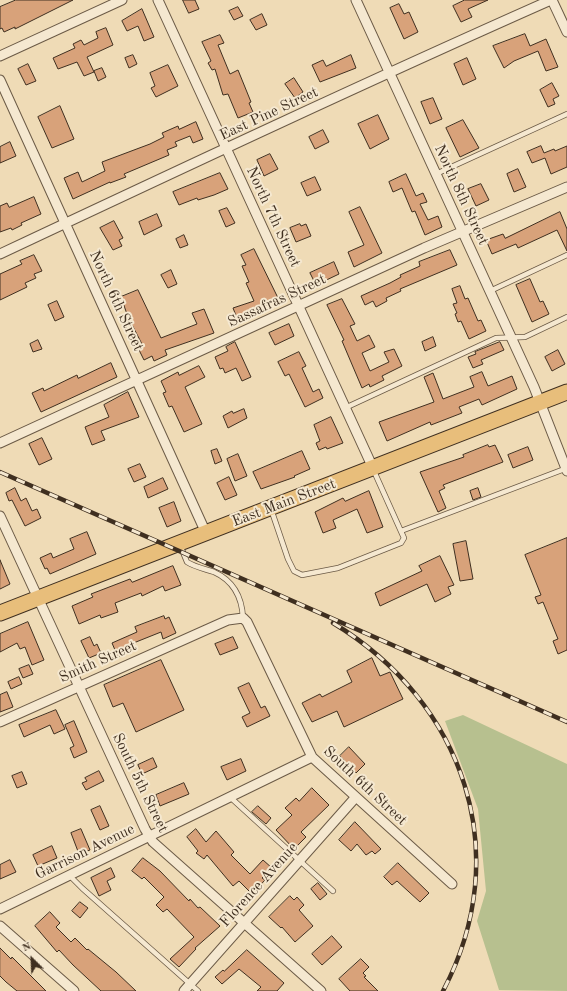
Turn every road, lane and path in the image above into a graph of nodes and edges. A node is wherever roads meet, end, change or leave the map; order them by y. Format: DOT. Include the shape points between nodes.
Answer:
graph roads {
  1 [pos="122,0"];
  2 [pos="158,0"];
  3 [pos="356,0"];
  4 [pos="551,0"];
  5 [pos="567,32"];
  6 [pos="0,56"];
  7 [pos="390,73"];
  8 [pos="0,80"];
  9 [pos="567,114"];
  10 [pos="226,149"];
  11 [pos="436,174"];
  12 [pos="567,187"];
  13 [pos="65,224"];
  14 [pos="463,232"];
  15 [pos="0,254"];
  16 [pos="567,256"];
  17 [pos="490,291"];
  18 [pos="299,306"];
  19 [pos="567,317"];
  20 [pos="511,338"];
  21 [pos="137,380"];
  22 [pos="567,392"];
  23 [pos="540,402"];
  24 [pos="345,408"];
  25 [pos="0,443"];
  26 [pos="373,468"];
  27 [pos="567,469"];
  28 [pos="271,508"];
  29 [pos="0,516"];
  30 [pos="401,531"];
  31 [pos="206,533"];
  32 [pos="179,543"];
  33 [pos="38,598"];
  34 [pos="0,612"];
  35 [pos="242,618"];
  36 [pos="79,686"];
  37 [pos="0,722"];
  38 [pos="312,757"];
  39 [pos="230,797"];
  40 [pos="355,798"];
  41 [pos="149,836"];
  42 [pos="299,861"];
  43 [pos="69,875"];
  44 [pos="452,884"];
  45 [pos="333,891"];
  46 [pos="0,909"];
  47 [pos="244,923"];
  48 [pos="0,926"];
  49 [pos="187,988"];
  50 [pos="74,991"];
  51 [pos="198,991"];
  52 [pos="321,991"];
  1 -- 6 [label="street"];
  2 -- 10 [label="street, North 7th Street"];
  3 -- 7 [label="street, North 8th Street"];
  4 -- 5 [label="street"];
  4 -- 7 [label="street, East Pine Street"];
  7 -- 10 [label="street, East Pine Street"];
  7 -- 11 [label="street, North 8th Street"];
  8 -- 13 [label="street, North 6th Street"];
  9 -- 11 [label="lane"];
  10 -- 13 [label="street, East Pine Street"];
  10 -- 18 [label="street, North 7th Street"];
  11 -- 14 [label="street, North 8th Street"];
  12 -- 14 [label="street, Sassafras Street"];
  13 -- 15 [label="street, East Pine Street"];
  13 -- 21 [label="street, North 6th Street"];
  14 -- 17 [label="street, North 8th Street"];
  14 -- 18 [label="street, Sassafras Street"];
  16 -- 17 [label="lane"];
  17 -- 20 [label="street, North 8th Street"];
  18 -- 21 [label="street, Sassafras Street"];
  18 -- 24 [label="street, North 7th Street"];
  19 -- 20 [label="lane" via="525,337"];
  20 -- 23 [label="street, North 8th Street"];
  20 -- 24 [label="lane" via="496,338"];
  21 -- 25 [label="street, Sassafras Street"];
  21 -- 31 [label="street, North 6th Street"];
  22 -- 23 [label="highway, East Main Street"];
  23 -- 26 [label="highway, East Main Street"];
  23 -- 27 [label="street, North 8th Street"];
  24 -- 26 [label="street, North 7th Street"];
  26 -- 28 [label="highway, East Main Street"];
  26 -- 30 [label="lane"];
  27 -- 30 [label="lane"];
  28 -- 30 [label="lane" via="288,559 294,571 302,575 338,568 400,543 404,538"];
  28 -- 31 [label="highway, East Main Street"];
  29 -- 33 [label="street, South 5th Street"];
  31 -- 32 [label="highway, East Main Street"];
  32 -- 33 [label="highway, East Main Street"];
  32 -- 35 [label="lane" via="187,562 215,573 234,587 240,596"];
  33 -- 34 [label="highway, East Main Street"];
  33 -- 36 [label="street, South 5th Street"];
  35 -- 36 [label="street, Smith Street" via="228,620 208,628"];
  35 -- 38 [label="street, South 6th Street" via="247,622"];
  36 -- 37 [label="street, Smith Street"];
  36 -- 41 [label="street, South 5th Street"];
  38 -- 39 [label="street, Garrison Avenue"];
  38 -- 40 [label="street, South 6th Street"];
  39 -- 41 [label="street, Garrison Avenue"];
  39 -- 42 [label="lane"];
  40 -- 42 [label="street, Florence Avenue"];
  40 -- 44 [label="street, South 6th Street"];
  41 -- 43 [label="street, Garrison Avenue"];
  41 -- 47 [label="street, South 5th Street" via="161,850"];
  42 -- 45 [label="lane"];
  42 -- 47 [label="street, Florence Avenue"];
  43 -- 46 [label="street, Garrison Avenue"];
  43 -- 49 [label="lane"];
  47 -- 49 [label="street, Florence Avenue"];
  47 -- 52 [label="street, South 5th Street"];
  48 -- 50 [label="street"];
  49 -- 51 [label="lane"];
}
